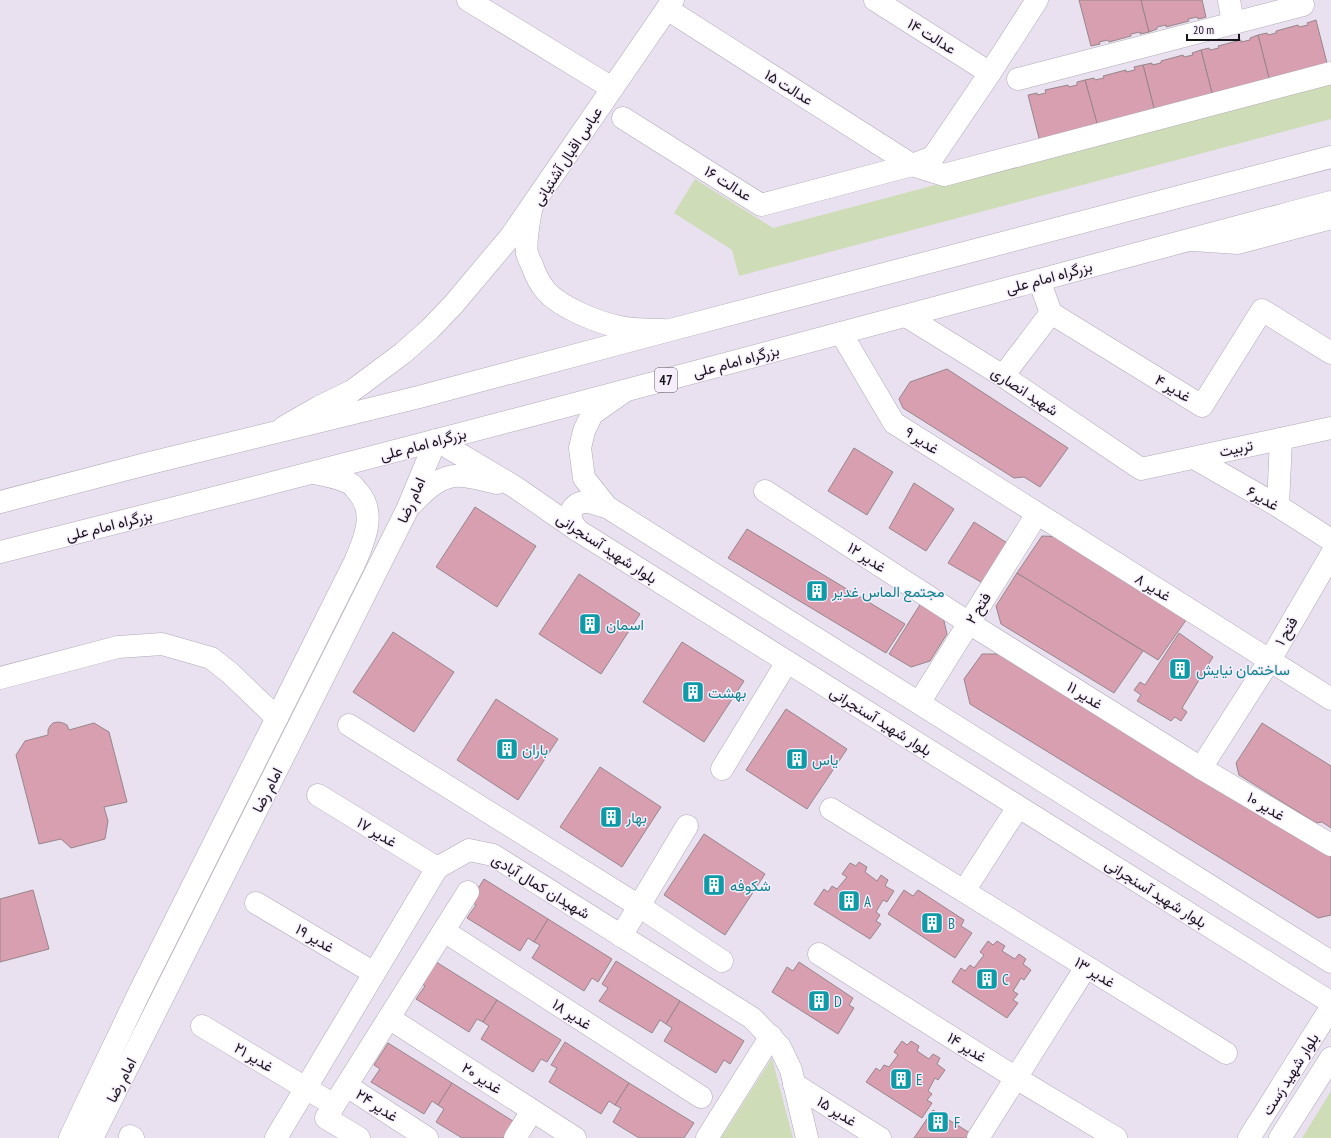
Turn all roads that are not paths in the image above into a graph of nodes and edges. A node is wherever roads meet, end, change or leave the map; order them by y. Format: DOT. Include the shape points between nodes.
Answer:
graph roads {
  1 [pos="468,0"];
  2 [pos="875,0"];
  3 [pos="1037,0"];
  4 [pos="1229,0"];
  5 [pos="670,4"];
  6 [pos="1303,5"];
  7 [pos="1233,23"];
  8 [pos="990,73"];
  9 [pos="1331,73"];
  10 [pos="1018,78"];
  11 [pos="612,88"];
  12 [pos="623,118"];
  13 [pos="1331,157"];
  14 [pos="912,165"];
  15 [pos="1331,202"];
  16 [pos="533,204"];
  17 [pos="1331,218"];
  18 [pos="1188,240"];
  19 [pos="1039,280"];
  20 [pos="1051,313"];
  21 [pos="906,316"];
  22 [pos="670,330"];
  23 [pos="841,333"];
  24 [pos="1331,353"];
  25 [pos="1003,376"];
  26 [pos="625,391"];
  27 [pos="1331,428"];
  28 [pos="275,432"];
  29 [pos="1281,439"];
  30 [pos="436,440"];
  31 [pos="1194,458"];
  32 [pos="1141,469"];
  33 [pos="314,473"];
  34 [pos="516,487"];
  35 [pos="765,491"];
  36 [pos="0,502"];
  37 [pos="1278,506"];
  38 [pos="607,507"];
  39 [pos="407,510"];
  40 [pos="1037,514"];
  41 [pos="577,530"];
  42 [pos="1331,540"];
  43 [pos="0,552"];
  44 [pos="1331,555"];
  45 [pos="354,564"];
  46 [pos="376,574"];
  47 [pos="969,623"];
  48 [pos="1270,660"];
  49 [pos="787,662"];
  50 [pos="0,678"];
  51 [pos="1331,699"];
  52 [pos="920,703"];
  53 [pos="277,718"];
  54 [pos="349,725"];
  55 [pos="1201,768"];
  56 [pos="722,769"];
  57 [pos="318,795"];
  58 [pos="1018,807"];
  59 [pos="831,809"];
  60 [pos="687,826"];
  61 [pos="1331,845"];
  62 [pos="437,868"];
  63 [pos="964,891"];
  64 [pos="468,892"];
  65 [pos="256,903"];
  66 [pos="639,906"];
  67 [pos="444,931"];
  68 [pos="621,936"];
  69 [pos="819,954"];
  70 [pos="722,961"];
  71 [pos="1331,962"];
  72 [pos="1086,967"];
  73 [pos="374,973"];
  74 [pos="1330,1001"];
  75 [pos="389,1018"];
  76 [pos="202,1026"];
  77 [pos="771,1036"];
  78 [pos="1226,1053"];
  79 [pos="1331,1058"];
  80 [pos="1016,1078"];
  81 [pos="794,1084"];
  82 [pos="347,1086"];
  83 [pos="306,1087"];
  84 [pos="701,1097"];
  85 [pos="330,1111"];
  86 [pos="532,1111"];
  87 [pos="70,1138"];
  88 [pos="92,1138"];
  89 [pos="276,1138"];
  90 [pos="359,1138"];
  91 [pos="427,1138"];
  92 [pos="515,1138"];
  93 [pos="575,1138"];
  94 [pos="707,1138"];
  95 [pos="807,1138"];
  96 [pos="880,1138"];
  97 [pos="978,1138"];
  98 [pos="1116,1138"];
  99 [pos="1250,1138"];
  100 [pos="1280,1138"];
  1 -- 11 [label="main road"];
  2 -- 8 [label="main road, عدالت ۱۴"];
  3 -- 8 [label="main road, عدالت ۱۶"];
  4 -- 7 [label="main road"];
  5 -- 11 [label="main road, عباس اقبال آشتیانی"];
  5 -- 14 [label="main road, عدالت ۱۵"];
  6 -- 7 [label="main road"];
  7 -- 10 [label="main road"];
  8 -- 14 [label="main road, عدالت ۱۶" via="933,158"];
  9 -- 14 [label="main road, عدالت ۱۵" via="944,175"];
  11 -- 16 [label="main road, عباس اقبال آشتیانی"];
  12 -- 14 [label="main road, عدالت ۱۶" via="761,205"];
  13 -- 22 [label="main road"];
  15 -- 18 [label="main road, بزرگراه امام علی / 47"];
  16 -- 22 [label="main road, عباس اقبال آشتیانی" via="527,253 535,274 546,291 556,300 596,320 638,330"];
  16 -- 28 [label="main road" via="511,236 453,306 403,353 352,391"];
  17 -- 18 [label="main road" via="1238,244"];
  18 -- 19 [label="main road, بزرگراه امام علی / 47"];
  19 -- 20 [label="main road"];
  19 -- 21 [label="main road, بزرگراه امام علی / 47"];
  20 -- 24 [label="main road, غدیر ۴" via="1202,406 1262,310"];
  20 -- 25 [label="main road"];
  21 -- 23 [label="main road, بزرگراه امام علی / 47"];
  21 -- 25 [label="main road, شهید انصاری"];
  22 -- 28 [label="main road"];
  23 -- 26 [label="main road, بزرگراه امام علی / 47"];
  23 -- 40 [label="main road, غدیر ۹" via="894,423"];
  25 -- 32 [label="main road, شهید انصاری"];
  26 -- 30 [label="main road, بزرگراه امام علی / 47"];
  26 -- 38 [label="main road" via="592,414 580,448 584,478"];
  27 -- 29 [label="main road, تربیت"];
  28 -- 36 [label="main road"];
  29 -- 31 [label="main road, تربیت"];
  29 -- 37 [label="main road"];
  30 -- 33 [label="main road, بزرگراه امام علی / 47"];
  30 -- 34 [label="main road, بلوار شهید آسنجرانی"];
  30 -- 39 [label="main road, امام رضا"];
  31 -- 32 [label="main road, تربیت"];
  31 -- 37 [label="main road, غدیر۶"];
  33 -- 43 [label="main road, بزرگراه امام علی / 47"];
  33 -- 45 [label="main road, امام رضا" via="348,482 364,498 368,518 364,541"];
  34 -- 39 [label="main road" via="462,476 450,477 434,483"];
  34 -- 41 [label="main road, بلوار شهید آسنجرانی"];
  35 -- 47 [label="main road, غدیر ۱۲"];
  37 -- 42 [label="main road, غدیر۶"];
  38 -- 41 [label="main road" via="588,502 574,506 571,514"];
  38 -- 52 [label="main road"];
  39 -- 46 [label="main road, امام رضا"];
  40 -- 47 [label="main road, فتح ۲"];
  40 -- 48 [label="main road, غدیر ۸"];
  41 -- 49 [label="main road, بلوار شهید آسنجرانی"];
  44 -- 48 [label="main road, فتح ۱"];
  45 -- 46 [label="main road" via="369,563"];
  45 -- 53 [label="main road, امام رضا"];
  46 -- 88 [label="main road, امام رضا"];
  47 -- 52 [label="main road, فتح ۲"];
  47 -- 55 [label="main road, غدیر ۱۱"];
  48 -- 51 [label="main road, غدیر ۸"];
  48 -- 55 [label="main road, فتح ۱"];
  49 -- 56 [label="main road"];
  49 -- 58 [label="main road, بلوار شهید آسنجرانی"];
  50 -- 53 [label="main road" via="118,647 162,644 211,658"];
  52 -- 71 [label="main road"];
  53 -- 87 [label="main road, امام رضا" via="140,991"];
  54 -- 66 [label="main road"];
  55 -- 61 [label="main road, غدیر ۱۰"];
  57 -- 62 [label="main road, غدیر ۱۷"];
  58 -- 63 [label="main road"];
  58 -- 74 [label="main road, بلوار شهید آسنجرانی"];
  59 -- 63 [label="main road, غدیر ۱۳"];
  60 -- 66 [label="main road"];
  62 -- 68 [label="main road, شهیدان کمال آبادی" via="469,850 493,855"];
  62 -- 73 [label="main road, شهیدان کمال آبادی"];
  63 -- 72 [label="main road, غدیر ۱۳"];
  64 -- 67 [label="main road"];
  65 -- 73 [label="main road, غدیر ۱۹"];
  66 -- 68 [label="main road"];
  66 -- 70 [label="main road"];
  67 -- 75 [label="main road"];
  67 -- 84 [label="main road, غدیر ۱۸"];
  68 -- 77 [label="main road, شهیدان کمال آبادی" via="752,1018"];
  69 -- 80 [label="main road, غدیر ۱۴"];
  72 -- 78 [label="main road, غدیر ۱۳"];
  72 -- 80 [label="main road"];
  73 -- 83 [label="main road, شهیدان کمال آبادی"];
  74 -- 99 [label="main road, بلوار شهید رَست"];
  75 -- 82 [label="main road"];
  75 -- 86 [label="main road, غدیر ۲۰"];
  76 -- 83 [label="main road, غدیر ۲۱"];
  77 -- 81 [label="main road, شهیدان کمال آبادی" via="780,1047 791,1070"];
  77 -- 94 [label="main road"];
  79 -- 100 [label="main road, بلوار شهید رَست"];
  80 -- 97 [label="main road"];
  80 -- 98 [label="main road, غدیر ۱۴"];
  81 -- 95 [label="main road, شهیدان کمال آبادی"];
  81 -- 96 [label="main road, غدیر ۱۵"];
  82 -- 85 [label="main road"];
  82 -- 91 [label="main road, غدیر ۲۴"];
  83 -- 85 [label="main road, غدیر ۲۱"];
  83 -- 89 [label="main road, شهیدان کمال آبادی"];
  85 -- 90 [label="main road"];
  86 -- 92 [label="main road"];
  86 -- 93 [label="main road, غدیر ۲۰"];
}
